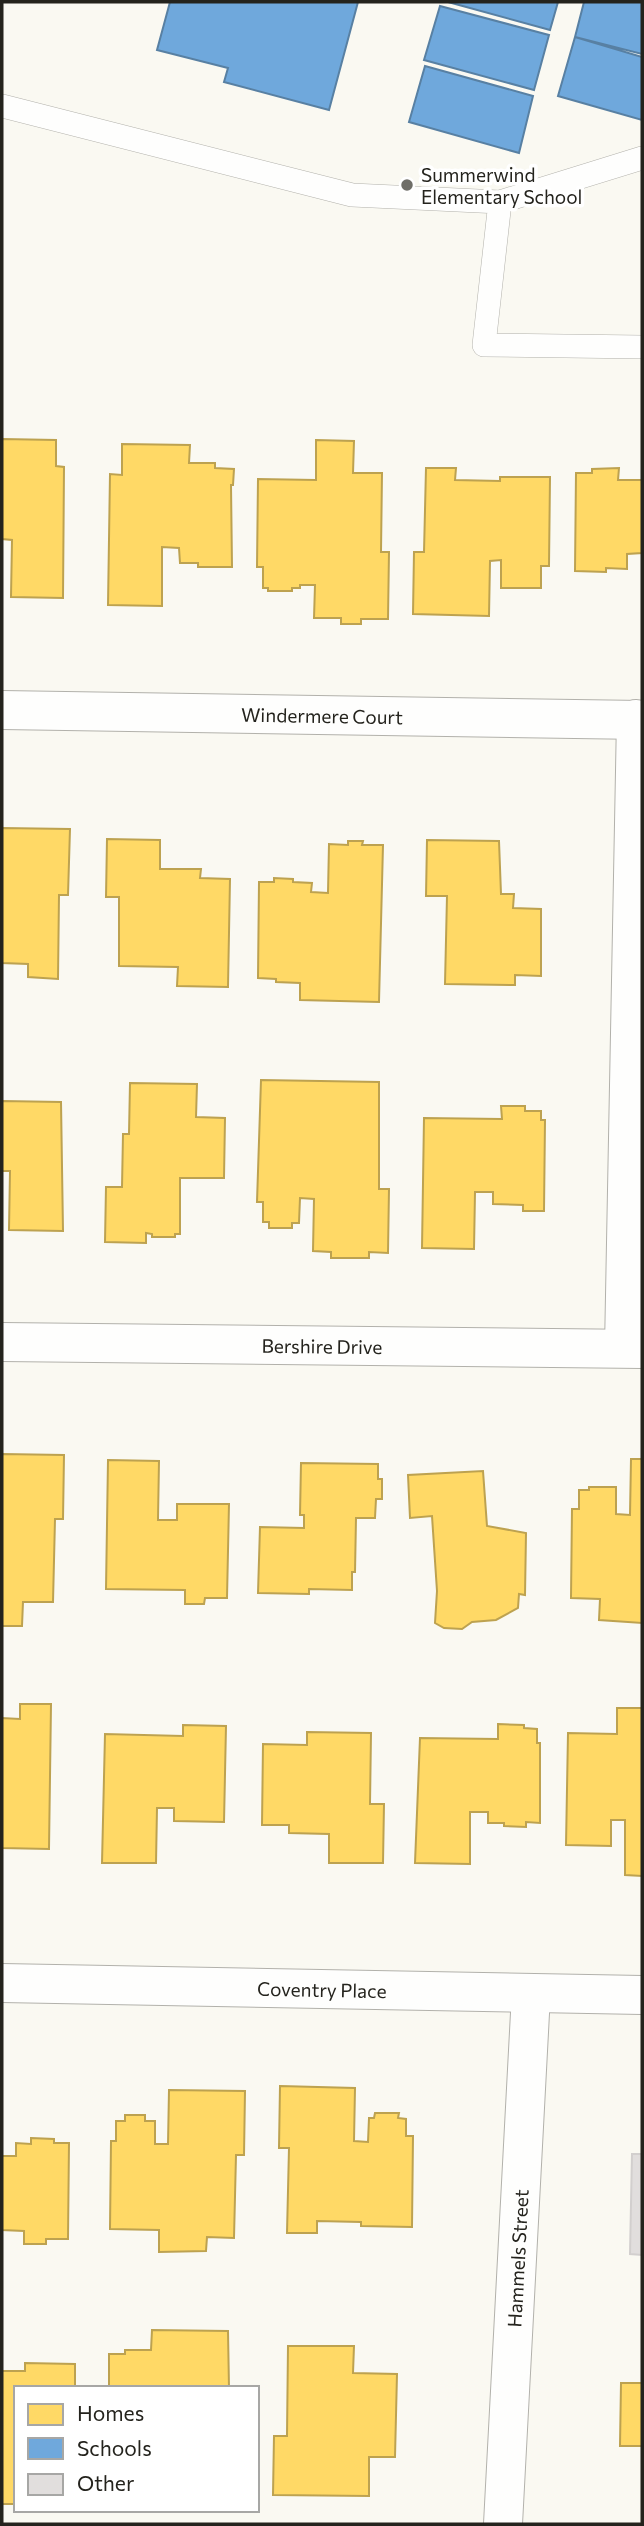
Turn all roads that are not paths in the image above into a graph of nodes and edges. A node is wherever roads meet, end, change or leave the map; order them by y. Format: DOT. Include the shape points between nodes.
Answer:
graph roads {
  1 [pos="2,106"];
  2 [pos="642,158"];
  3 [pos="500,201"];
  4 [pos="642,347"];
  5 [pos="2,710"];
  6 [pos="639,719"];
  7 [pos="2,1342"];
  8 [pos="633,1348"];
  9 [pos="2,1983"];
  10 [pos="531,1994"];
  11 [pos="642,1995"];
  12 [pos="503,2524"];
  1 -- 3 [label="lane" via="352,195"];
  2 -- 3 [label="lane"];
  3 -- 4 [label="lane" via="484,345"];
  5 -- 6 [label="street, Windermere Court"];
  6 -- 8 [label="street"];
  7 -- 8 [label="street, Bershire Drive"];
  9 -- 10 [label="street, Coventry Place"];
  10 -- 11 [label="street, Coventry Place"];
  10 -- 12 [label="street, Hammels Street"];
}
